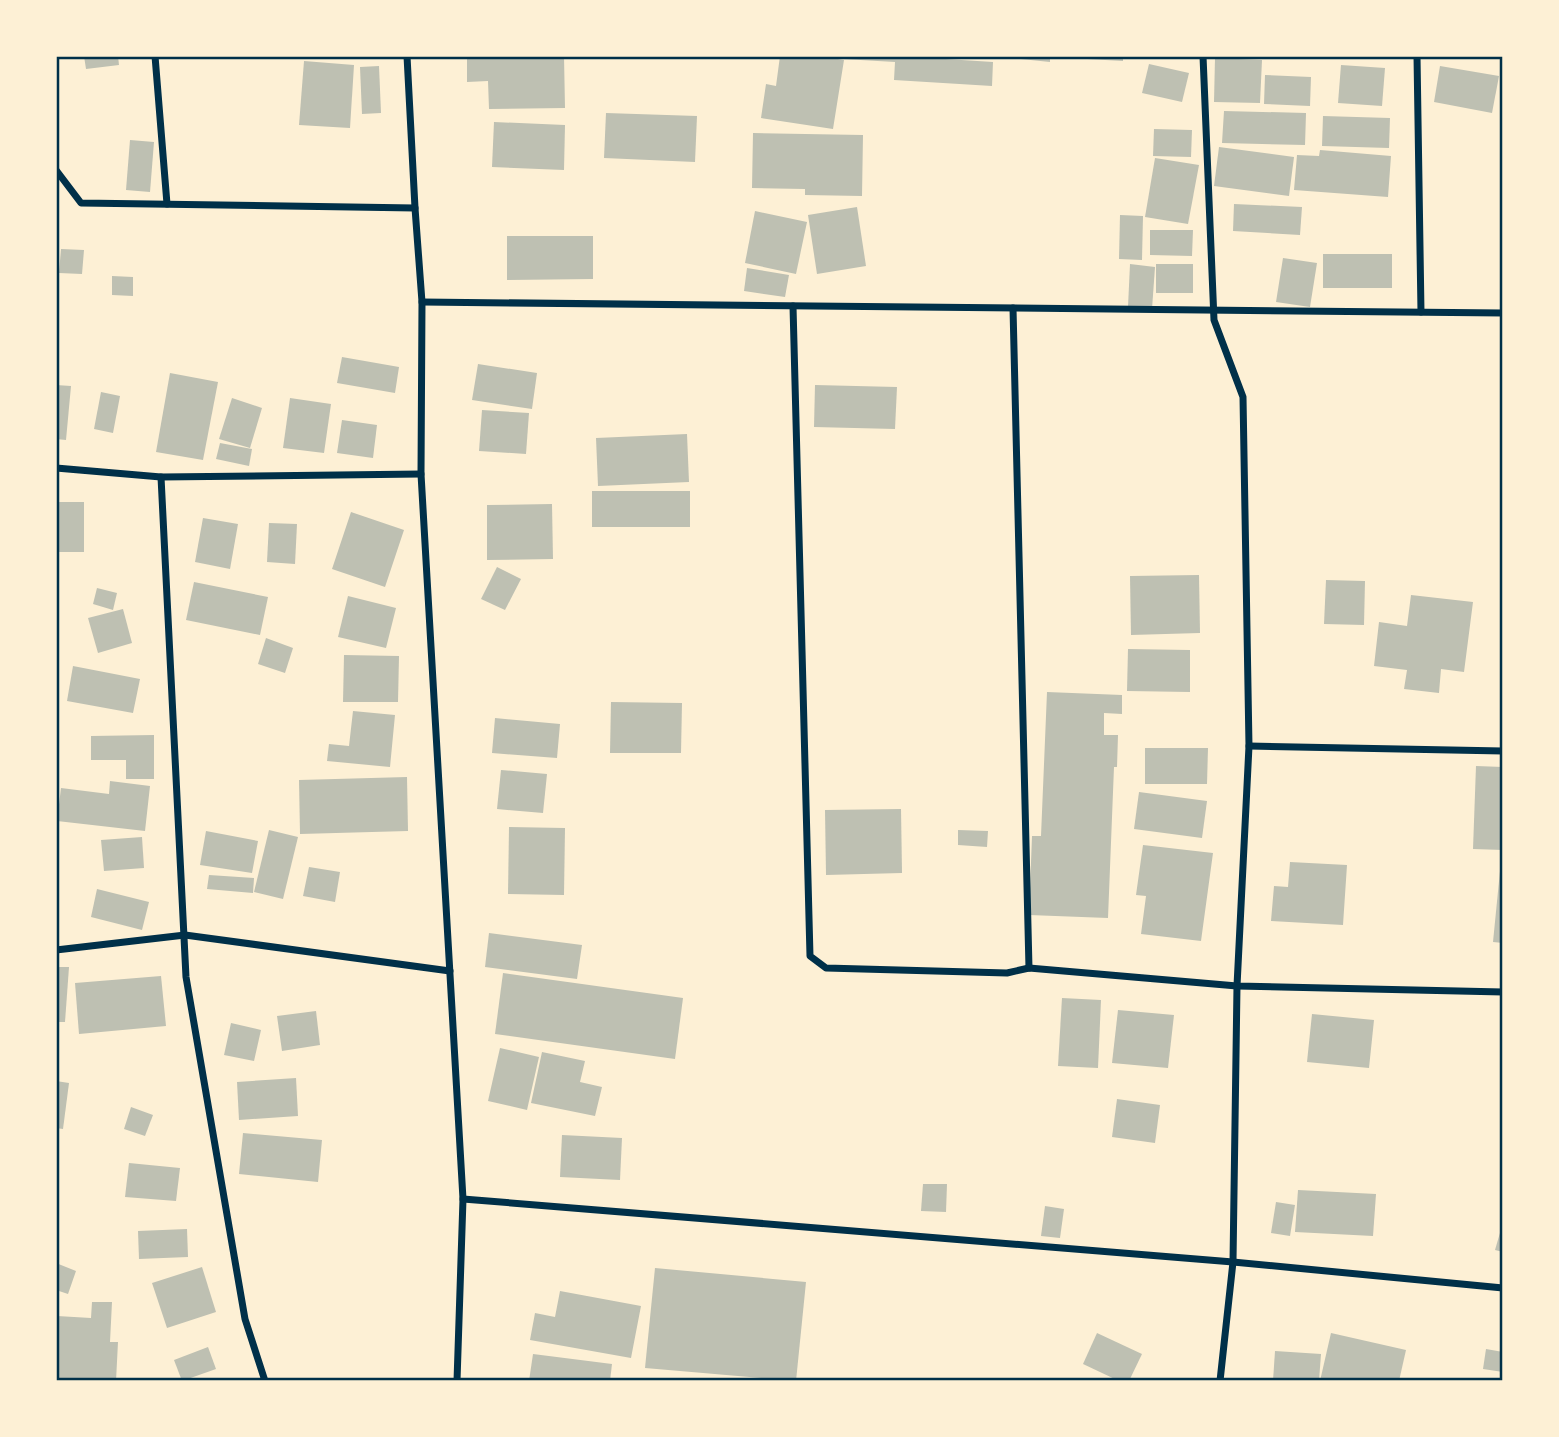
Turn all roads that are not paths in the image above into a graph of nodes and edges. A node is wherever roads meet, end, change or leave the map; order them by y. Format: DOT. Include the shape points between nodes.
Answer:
graph roads {
  1 [pos="155,56"];
  2 [pos="407,56"];
  3 [pos="1203,56"];
  4 [pos="1417,56"];
  5 [pos="56,170"];
  6 [pos="167,204"];
  7 [pos="415,208"];
  8 [pos="422,302"];
  9 [pos="793,306"];
  10 [pos="1013,308"];
  11 [pos="1214,310"];
  12 [pos="1421,312"];
  13 [pos="1503,313"];
  14 [pos="56,468"];
  15 [pos="421,474"];
  16 [pos="161,477"];
  17 [pos="1249,746"];
  18 [pos="1503,751"];
  19 [pos="185,936"];
  20 [pos="56,950"];
  21 [pos="1029,968"];
  22 [pos="450,971"];
  23 [pos="1237,986"];
  24 [pos="1503,992"];
  25 [pos="463,1199"];
  26 [pos="1233,1262"];
  27 [pos="1503,1288"];
  28 [pos="265,1381"];
  29 [pos="457,1381"];
  30 [pos="1220,1381"];
  1 -- 6 [label="street"];
  2 -- 7 [label="street"];
  3 -- 11 [label="street"];
  4 -- 12 [label="street"];
  5 -- 6 [label="street" via="81,203"];
  6 -- 7 [label="street"];
  7 -- 8 [label="street"];
  8 -- 9 [label="street"];
  8 -- 15 [label="street"];
  9 -- 10 [label="street"];
  9 -- 21 [label="street" via="810,956 825,968 1007,973"];
  10 -- 11 [label="street"];
  10 -- 21 [label="street"];
  11 -- 12 [label="street"];
  11 -- 17 [label="street" via="1243,397"];
  12 -- 13 [label="street"];
  14 -- 16 [label="street"];
  15 -- 16 [label="street"];
  15 -- 22 [label="street"];
  16 -- 19 [label="street"];
  17 -- 18 [label="street"];
  17 -- 23 [label="street"];
  19 -- 20 [label="street"];
  19 -- 22 [label="street"];
  19 -- 28 [label="street" via="186,977 245,1319"];
  21 -- 23 [label="street"];
  22 -- 25 [label="street"];
  23 -- 24 [label="street"];
  23 -- 26 [label="street"];
  25 -- 26 [label="street"];
  25 -- 29 [label="street"];
  26 -- 27 [label="street"];
  26 -- 30 [label="street"];
}
